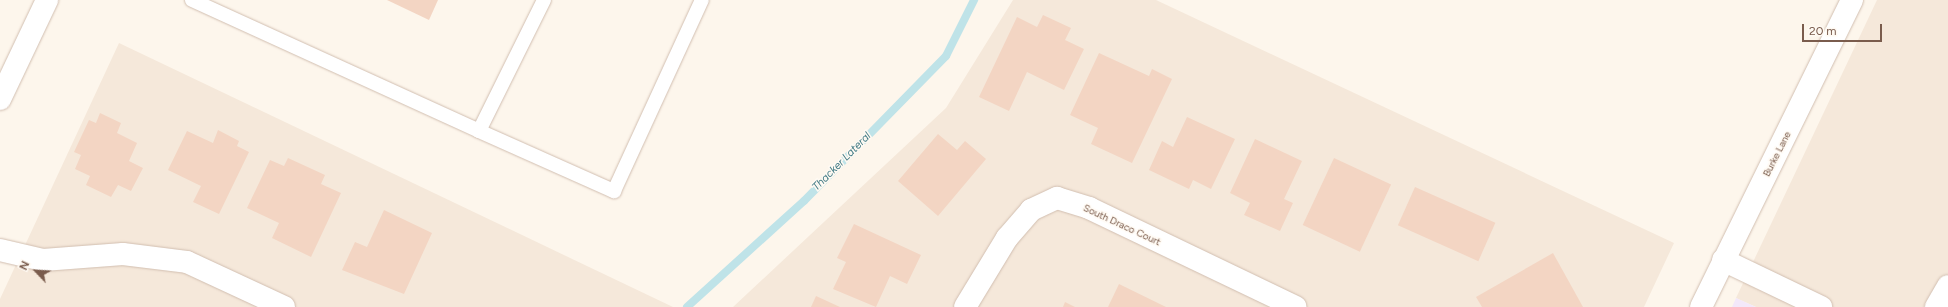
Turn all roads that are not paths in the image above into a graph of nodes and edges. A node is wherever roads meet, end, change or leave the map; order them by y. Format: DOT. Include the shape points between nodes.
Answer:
graph roads {
  1 [pos="47,0"];
  2 [pos="192,0"];
  3 [pos="544,0"];
  4 [pos="702,0"];
  5 [pos="1852,0"];
  6 [pos="0,99"];
  7 [pos="479,132"];
  8 [pos="0,250"];
  9 [pos="1723,260"];
  10 [pos="1948,286"];
  11 [pos="284,307"];
  12 [pos="965,307"];
  13 [pos="1296,307"];
  14 [pos="1701,307"];
  15 [pos="1822,307"];
  16 [pos="1936,307"];
  1 -- 6 [label="street"];
  2 -- 7 [label="lane"];
  3 -- 7 [label="lane"];
  4 -- 7 [label="lane" via="614,191"];
  5 -- 9 [label="street, Burke Lane"];
  8 -- 11 [label="street" via="44,260 123,254 186,262"];
  9 -- 14 [label="street, Burke Lane"];
  9 -- 15 [label="street"];
  10 -- 16 [label="street"];
  12 -- 13 [label="street, South Draco Court" via="1007,238 1031,210 1057,198 1089,208"];
}
